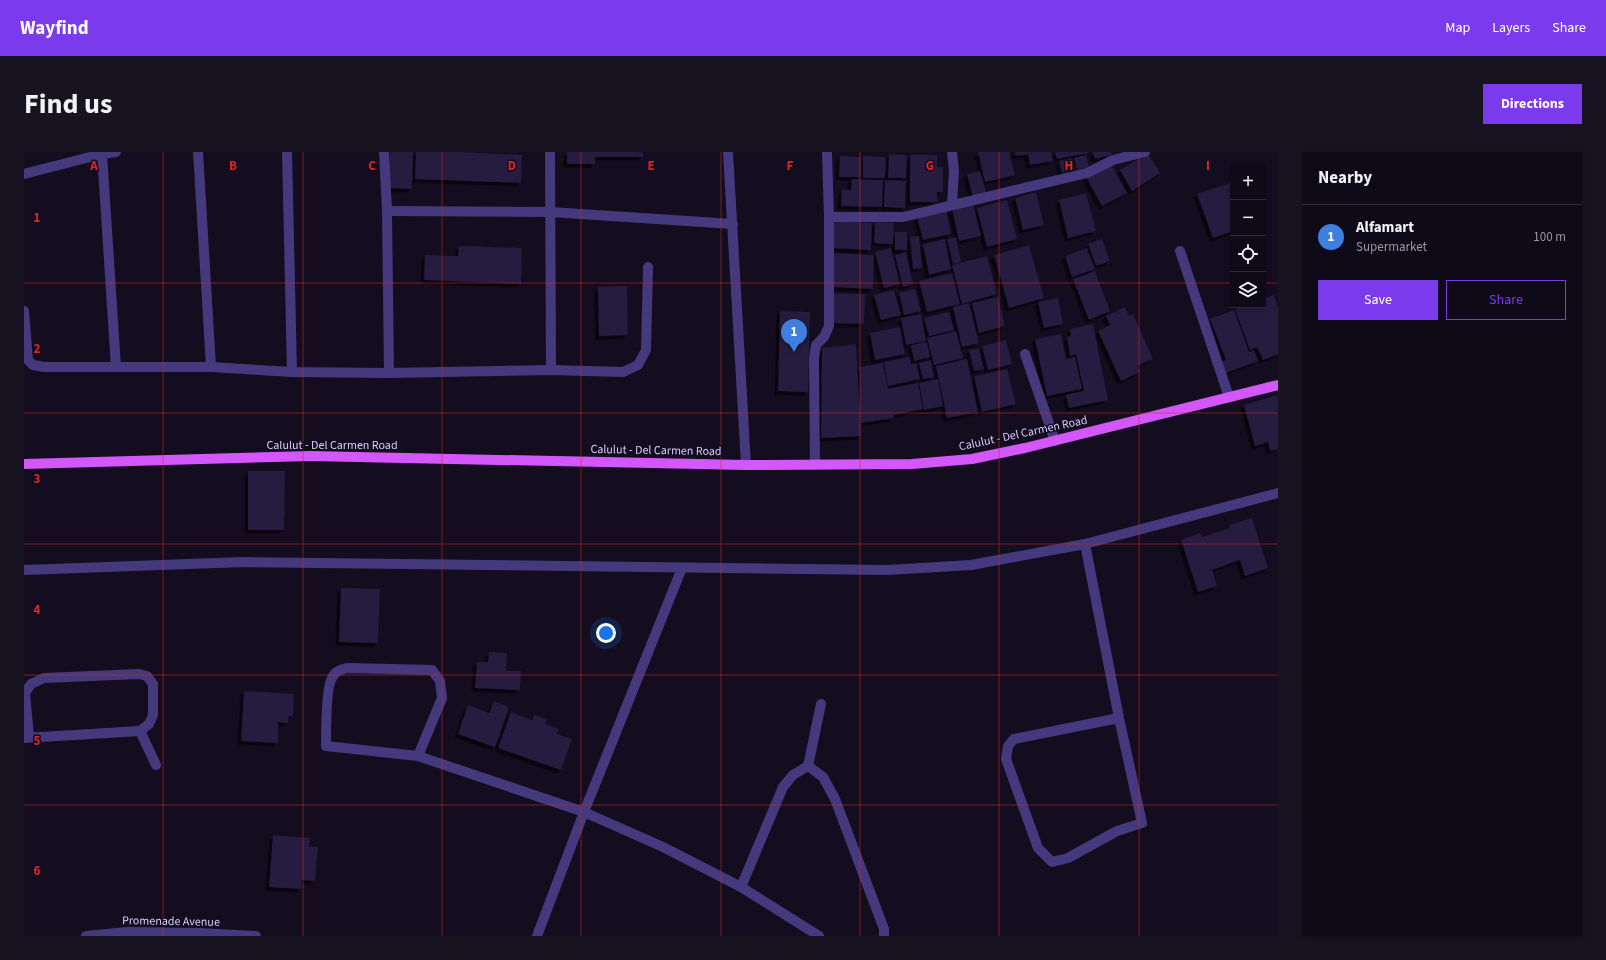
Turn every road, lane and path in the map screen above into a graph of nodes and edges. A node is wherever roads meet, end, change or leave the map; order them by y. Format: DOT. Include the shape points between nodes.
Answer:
graph roads {
  1 [pos="116,152"];
  2 [pos="198,152"];
  3 [pos="287,152"];
  4 [pos="384,152"];
  5 [pos="550,152"];
  6 [pos="728,152"];
  7 [pos="827,152"];
  8 [pos="952,152"];
  9 [pos="1144,152"];
  10 [pos="102,154"];
  11 [pos="24,174"];
  12 [pos="952,205"];
  13 [pos="387,211"];
  14 [pos="550,212"];
  15 [pos="829,217"];
  16 [pos="733,224"];
  17 [pos="1180,251"];
  18 [pos="648,267"];
  19 [pos="24,311"];
  20 [pos="1025,354"];
  21 [pos="116,367"];
  22 [pos="211,367"];
  23 [pos="551,370"];
  24 [pos="292,372"];
  25 [pos="389,373"];
  26 [pos="1278,385"];
  27 [pos="1229,397"];
  28 [pos="1054,441"];
  29 [pos="24,464"];
  30 [pos="815,464"];
  31 [pos="746,465"];
  32 [pos="1278,494"];
  33 [pos="1085,544"];
  34 [pos="682,568"];
  35 [pos="24,570"];
  36 [pos="821,704"];
  37 [pos="1119,718"];
  38 [pos="140,732"];
  39 [pos="26,737"];
  40 [pos="418,756"];
  41 [pos="156,765"];
  42 [pos="808,766"];
  43 [pos="584,812"];
  44 [pos="742,887"];
  45 [pos="86,936"];
  46 [pos="256,936"];
  47 [pos="537,936"];
  48 [pos="819,936"];
  49 [pos="884,936"];
  1 -- 10 [label="street"];
  2 -- 22 [label="street"];
  3 -- 24 [label="street"];
  4 -- 13 [label="street"];
  5 -- 14 [label="street"];
  6 -- 16 [label="street"];
  7 -- 15 [label="street"];
  8 -- 12 [label="street"];
  9 -- 12 [label="street" via="1113,160 1087,173"];
  10 -- 11 [label="street"];
  10 -- 21 [label="street"];
  12 -- 15 [label="street" via="903,217"];
  13 -- 14 [label="street"];
  13 -- 25 [label="street"];
  14 -- 16 [label="street"];
  14 -- 23 [label="street"];
  15 -- 30 [label="street" via="829,326 816,345 814,358"];
  16 -- 31 [label="street"];
  17 -- 27 [label="street"];
  18 -- 23 [label="street" via="646,350 638,365 623,372"];
  19 -- 21 [label="street" via="28,360 33,365"];
  20 -- 28 [label="street"];
  21 -- 22 [label="street"];
  22 -- 24 [label="street"];
  23 -- 25 [label="street"];
  24 -- 25 [label="street"];
  26 -- 27 [label="main road, Calulut - Del Carmen Road"];
  27 -- 28 [label="main road, Calulut - Del Carmen Road"];
  28 -- 30 [label="main road, Calulut - Del Carmen Road" via="972,459 912,464"];
  29 -- 31 [label="main road, Calulut - Del Carmen Road" via="310,456"];
  30 -- 31 [label="main road, Calulut - Del Carmen Road"];
  32 -- 33 [label="street"];
  33 -- 34 [label="street" via="971,565 910,569"];
  33 -- 37 [label="street"];
  34 -- 35 [label="street" via="243,562"];
  34 -- 43 [label="street"];
  36 -- 42 [label="street"];
  37 -- 37 [label="street" via="1142,823 1116,831 1068,858 1052,862 1038,848 1006,759 1008,746 1014,739"];
  38 -- 39 [label="street"];
  38 -- 39 [label="street" via="150,724 153,715 153,684 147,676 139,674 44,678 31,684 25,693"];
  38 -- 41 [label="street"];
  40 -- 40 [label="street" via="326,746 331,679 338,670 432,670 440,681 442,698"];
  40 -- 43 [label="street"];
  42 -- 44 [label="street" via="793,775 783,787"];
  42 -- 49 [label="street" via="823,777 835,799 884,929"];
  43 -- 44 [label="street" via="663,847"];
  43 -- 47 [label="street"];
  44 -- 48 [label="street"];
  45 -- 46 [label="street, Promenade Avenue" via="127,932"];
}
